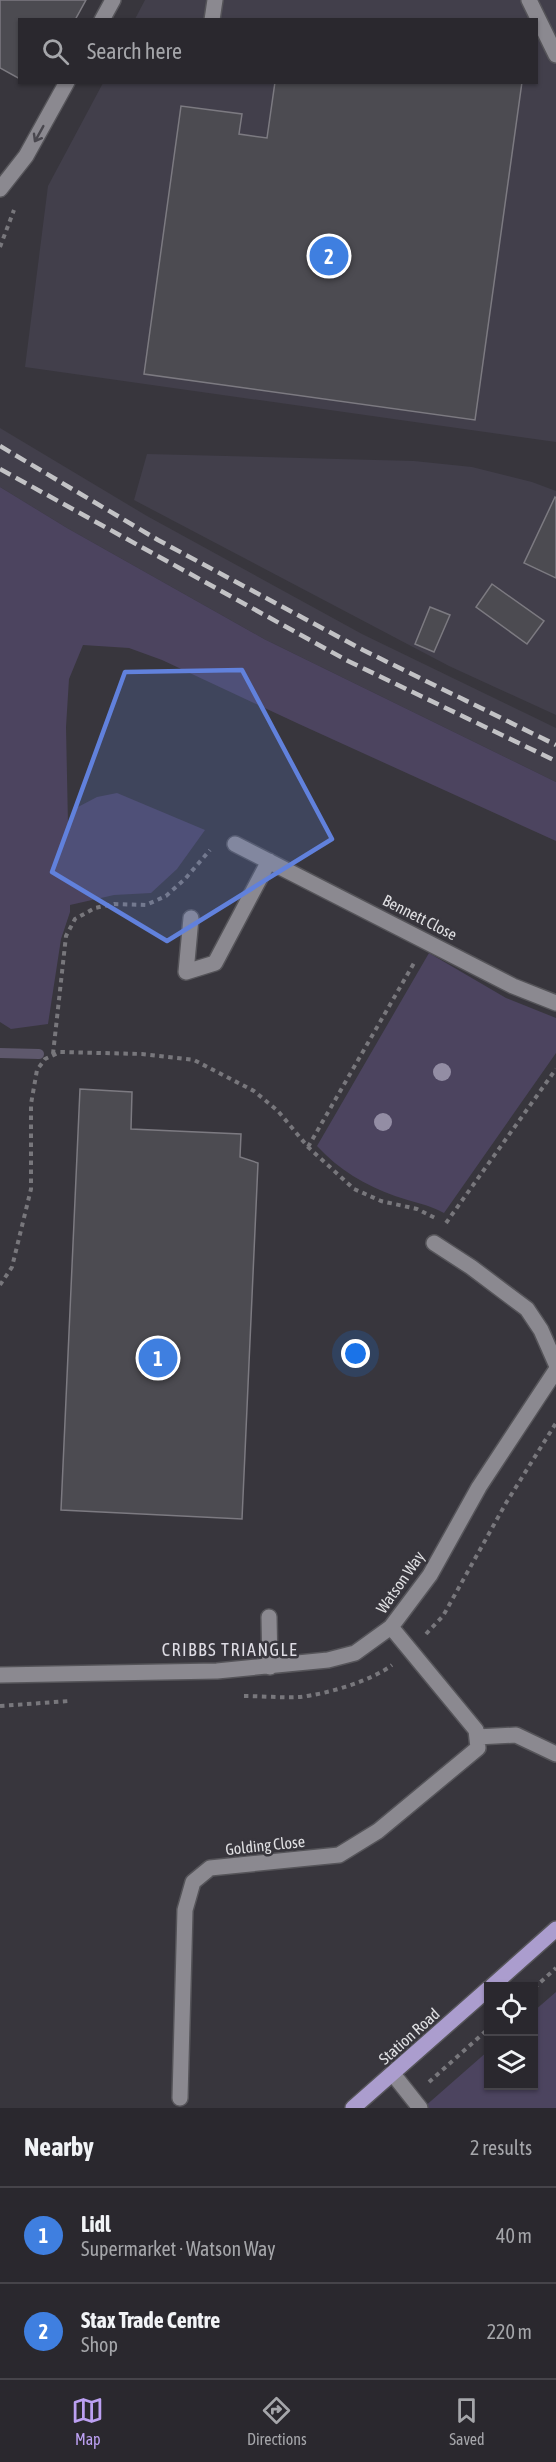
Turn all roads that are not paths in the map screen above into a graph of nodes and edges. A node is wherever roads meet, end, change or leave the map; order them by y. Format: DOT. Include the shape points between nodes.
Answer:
graph roads {
  1 [pos="113,0"];
  2 [pos="215,0"];
  3 [pos="529,0"];
  4 [pos="103,18"];
  5 [pos="212,18"];
  6 [pos="538,18"];
  7 [pos="538,18"];
  8 [pos="556,55"];
  9 [pos="66,84"];
  10 [pos="0,189"];
  11 [pos="235,844"];
  12 [pos="269,861"];
  13 [pos="191,918"];
  14 [pos="556,1003"];
  15 [pos="434,1243"];
  16 [pos="556,1364"];
  17 [pos="556,1370"];
  18 [pos="269,1617"];
  19 [pos="391,1627"];
  20 [pos="270,1667"];
  21 [pos="0,1675"];
  22 [pos="477,1737"];
  23 [pos="556,1754"];
  24 [pos="556,1929"];
  25 [pos="497,1982"];
  26 [pos="484,1993"];
  27 [pos="393,2074"];
  28 [pos="180,2098"];
  29 [pos="416,2103"];
  30 [pos="353,2108"];
  1 -- 4 [label="street"];
  2 -- 5 [label="street"];
  3 -- 6 [label="street"];
  7 -- 8 [label="street"];
  9 -- 10 [label="street, one-way" via="26,156"];
  11 -- 12 [label="street, Bennett Close"];
  12 -- 13 [label="street" via="215,963 186,972"];
  12 -- 14 [label="street, Bennett Close" via="513,986"];
  15 -- 16 [label="street" via="527,1309"];
  17 -- 19 [label="street, Watson Way" via="479,1487 430,1575"];
  18 -- 20 [label="street"];
  19 -- 20 [label="street, Watson Way" via="355,1653"];
  19 -- 22 [label="street" via="476,1730"];
  20 -- 21 [label="street, Watson Way"];
  22 -- 23 [label="street" via="516,1735"];
  22 -- 28 [label="street, Golding Close" via="478,1748 457,1768 378,1831 339,1855 210,1868 193,1882 185,1910"];
  24 -- 25 [label="main road, Station Road"];
  26 -- 27 [label="main road, Station Road"];
  27 -- 29 [label="street"];
  27 -- 30 [label="main road, Station Road"];
}
